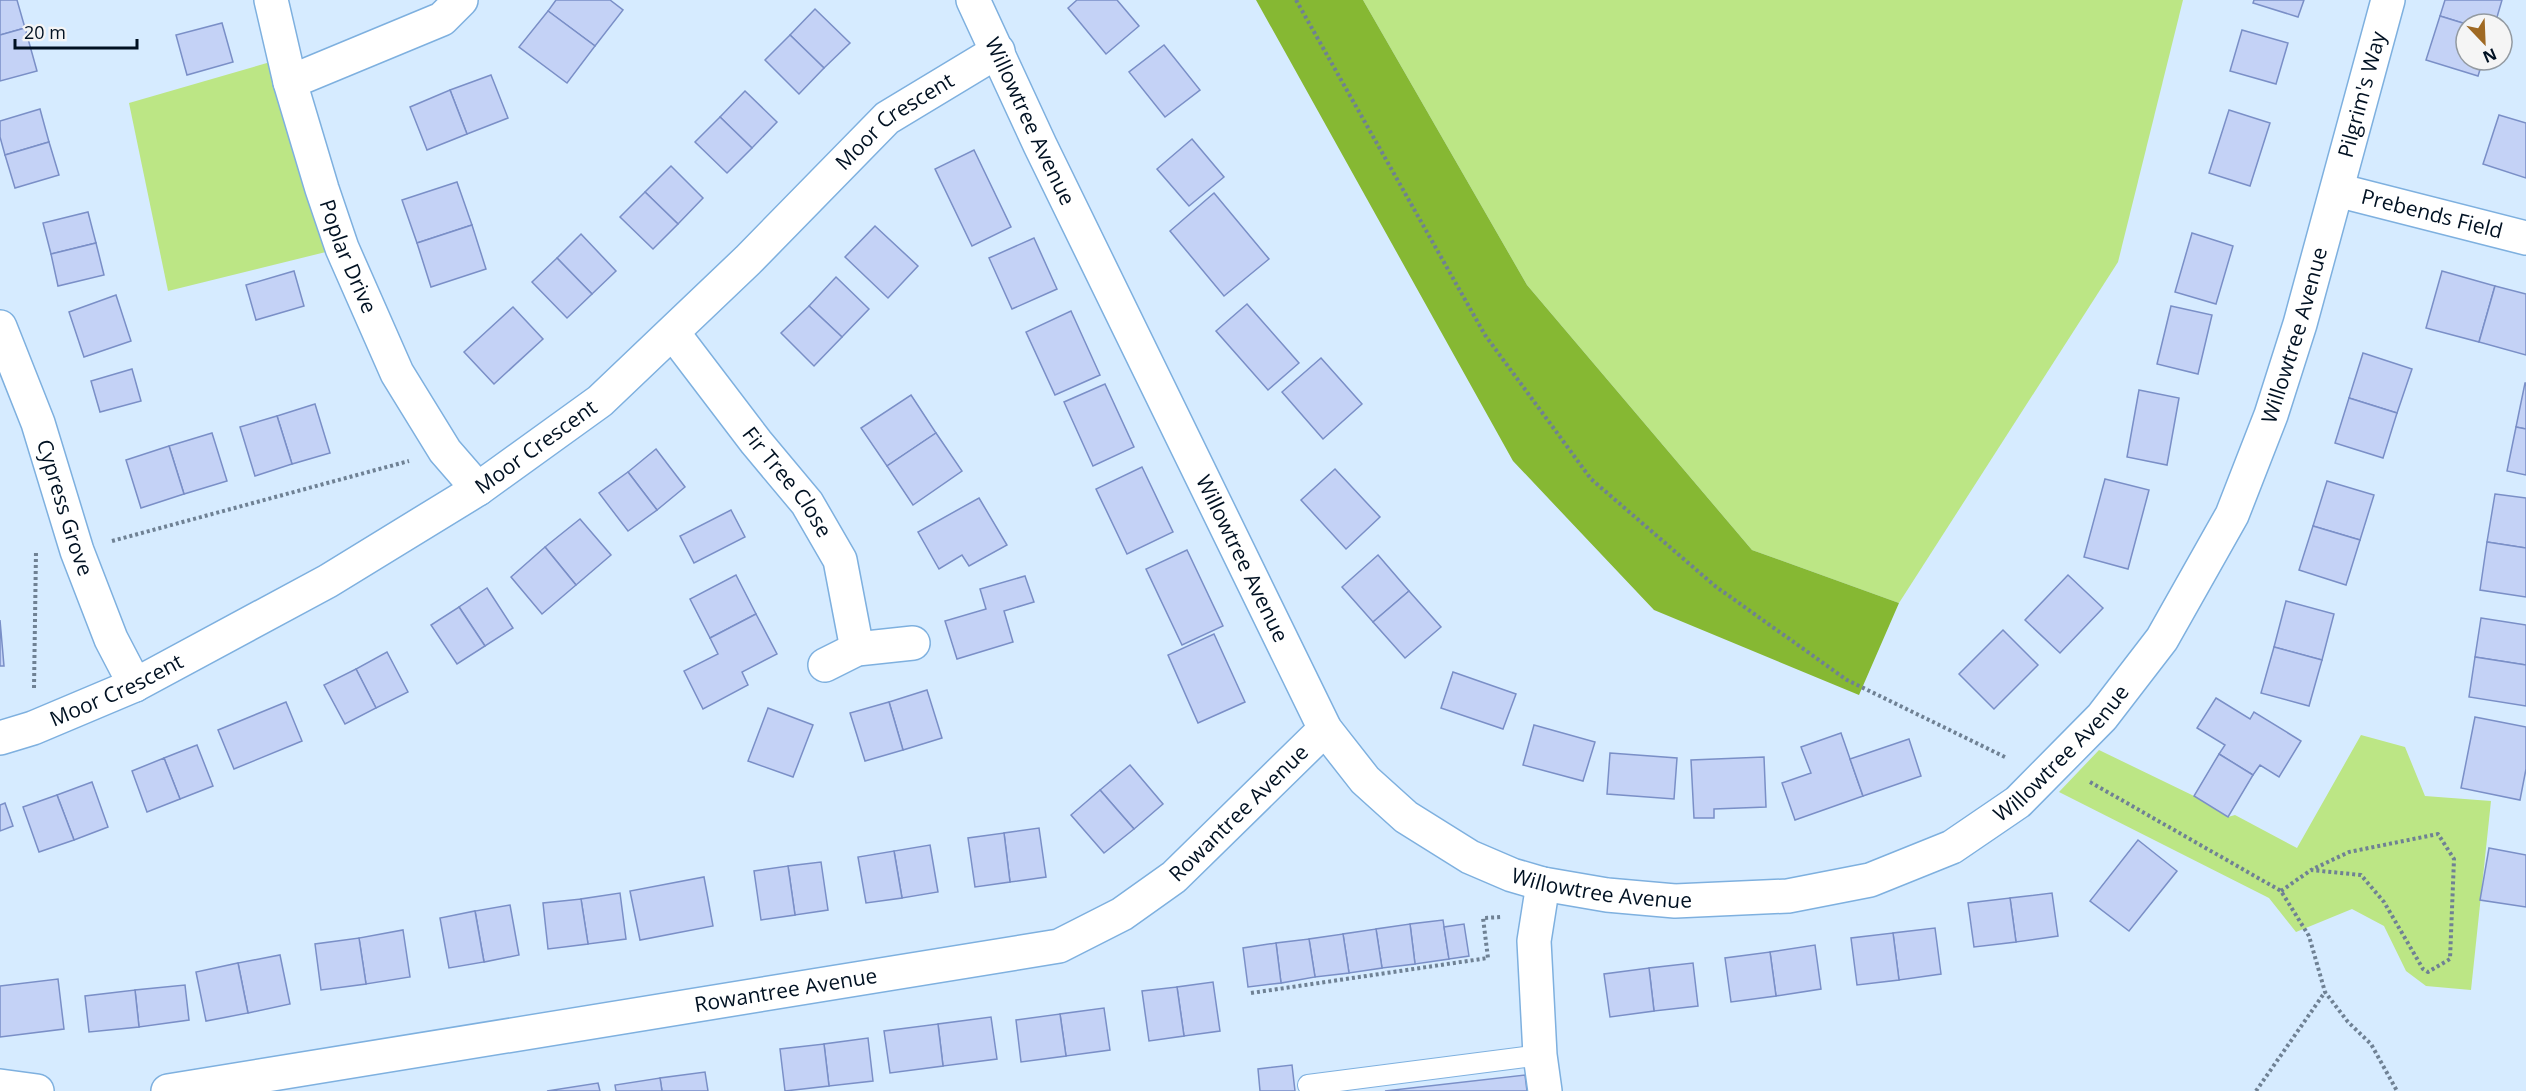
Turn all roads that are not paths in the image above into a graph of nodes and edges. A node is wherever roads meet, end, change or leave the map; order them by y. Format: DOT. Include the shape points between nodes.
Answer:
graph roads {
  1 [pos="271,0"];
  2 [pos="461,0"];
  3 [pos="973,0"];
  4 [pos="2388,0"];
  5 [pos="998,51"];
  6 [pos="290,82"];
  7 [pos="2337,190"];
  8 [pos="2526,238"];
  9 [pos="673,333"];
  10 [pos="4,347"];
  11 [pos="478,489"];
  12 [pos="913,643"];
  13 [pos="858,649"];
  14 [pos="825,665"];
  15 [pos="135,685"];
  16 [pos="1325,729"];
  17 [pos="0,738"];
  18 [pos="1543,884"];
  19 [pos="1540,1055"];
  20 [pos="1308,1085"];
  21 [pos="0,1086"];
  22 [pos="38,1091"];
  23 [pos="168,1091"];
  24 [pos="1545,1091"];
  1 -- 6 [label="street, Poplar Drive"];
  2 -- 6 [label="street" via="442,19"];
  3 -- 5 [label="street, Willowtree Avenue"];
  4 -- 7 [label="street, Pilgrim's Way"];
  5 -- 9 [label="street, Moor Crescent" via="887,118"];
  5 -- 16 [label="street, Willowtree Avenue" via="1050,166"];
  6 -- 11 [label="street, Poplar Drive" via="342,248 398,373 446,451"];
  7 -- 8 [label="street, Prebends Field"];
  7 -- 18 [label="street, Willowtree Avenue" via="2271,415 2232,515 2162,639 2102,717 2018,802 1952,847 1870,880 1788,896 1675,901 1607,896"];
  9 -- 11 [label="street, Moor Crescent" via="600,401"];
  9 -- 13 [label="street, Fir Tree Close" via="807,503 840,560"];
  10 -- 15 [label="street, Cypress Grove" via="38,423 77,551 111,639"];
  11 -- 15 [label="street, Moor Crescent" via="328,581"];
  12 -- 13 [label="street"];
  13 -- 14 [label="street"];
  15 -- 17 [label="street, Moor Crescent"];
  16 -- 18 [label="street, Willowtree Avenue" via="1365,780 1406,817 1470,857"];
  16 -- 23 [label="street, Rowantree Avenue" via="1174,877 1122,914 1059,946"];
  18 -- 19 [label="street" via="1534,941"];
  19 -- 20 [label="lane"];
  19 -- 24 [label="street"];
  21 -- 22 [label="street"];
}
